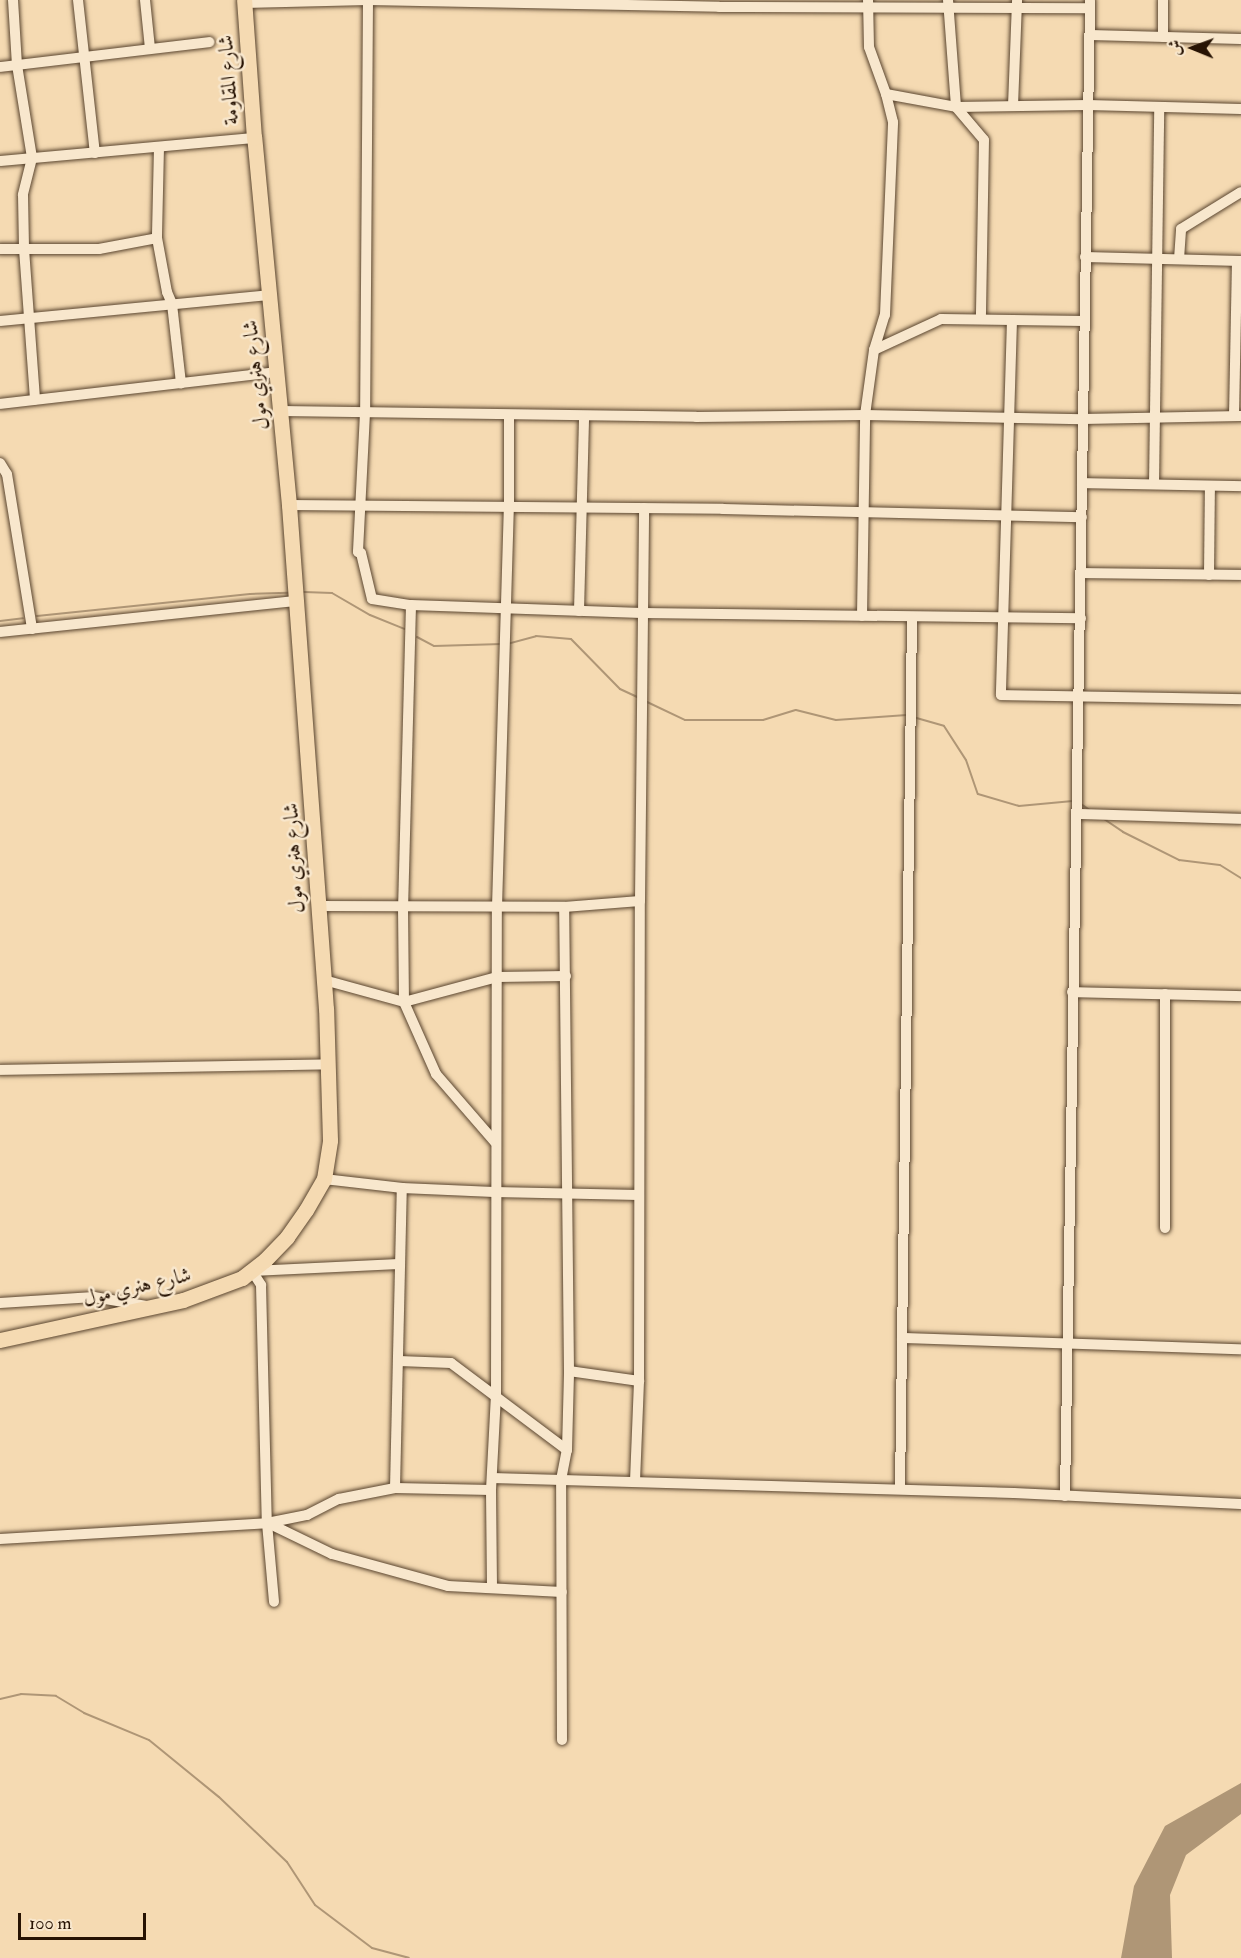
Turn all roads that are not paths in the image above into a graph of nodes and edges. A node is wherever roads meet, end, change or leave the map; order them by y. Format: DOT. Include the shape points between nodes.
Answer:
graph roads {
  1 [pos="13,0"];
  2 [pos="78,0"];
  3 [pos="145,0"];
  4 [pos="368,0"];
  5 [pos="1163,0"];
  6 [pos="244,1"];
  7 [pos="305,1"];
  8 [pos="510,2"];
  9 [pos="587,2"];
  10 [pos="655,3"];
  11 [pos="719,3"];
  12 [pos="868,4"];
  13 [pos="948,4"];
  14 [pos="1016,4"];
  15 [pos="1090,4"];
  16 [pos="1090,35"];
  17 [pos="1163,37"];
  18 [pos="1241,39"];
  19 [pos="210,42"];
  20 [pos="150,48"];
  21 [pos="84,55"];
  22 [pos="17,65"];
  23 [pos="0,67"];
  24 [pos="886,94"];
  25 [pos="1088,105"];
  26 [pos="1013,106"];
  27 [pos="956,107"];
  28 [pos="1159,107"];
  29 [pos="1241,109"];
  30 [pos="254,138"];
  31 [pos="159,147"];
  32 [pos="95,153"];
  33 [pos="256,156"];
  34 [pos="32,158"];
  35 [pos="0,161"];
  36 [pos="1241,192"];
  37 [pos="157,238"];
  38 [pos="0,249"];
  39 [pos="24,249"];
  40 [pos="1085,257"];
  41 [pos="1158,259"];
  42 [pos="1179,259"];
  43 [pos="1239,261"];
  44 [pos="269,295"];
  45 [pos="172,304"];
  46 [pos="29,317"];
  47 [pos="981,319"];
  48 [pos="0,321"];
  49 [pos="1012,321"];
  50 [pos="1083,321"];
  51 [pos="874,350"];
  52 [pos="277,372"];
  53 [pos="181,383"];
  54 [pos="35,400"];
  55 [pos="0,404"];
  56 [pos="281,411"];
  57 [pos="365,413"];
  58 [pos="509,415"];
  59 [pos="865,415"];
  60 [pos="584,416"];
  61 [pos="1237,416"];
  62 [pos="1009,417"];
  63 [pos="1155,417"];
  64 [pos="1083,419"];
  65 [pos="0,463"];
  66 [pos="1082,483"];
  67 [pos="1154,484"];
  68 [pos="1210,486"];
  69 [pos="1241,486"];
  70 [pos="289,505"];
  71 [pos="361,506"];
  72 [pos="509,507"];
  73 [pos="580,507"];
  74 [pos="644,508"];
  75 [pos="864,513"];
  76 [pos="1007,515"];
  77 [pos="1082,517"];
  78 [pos="1082,573"];
  79 [pos="1209,575"];
  80 [pos="1241,575"];
  81 [pos="297,601"];
  82 [pos="411,605"];
  83 [pos="507,609"];
  84 [pos="579,611"];
  85 [pos="642,613"];
  86 [pos="862,616"];
  87 [pos="912,617"];
  88 [pos="1004,617"];
  89 [pos="1081,618"];
  90 [pos="32,629"];
  91 [pos="0,632"];
  92 [pos="1079,697"];
  93 [pos="1241,699"];
  94 [pos="1077,814"];
  95 [pos="1241,819"];
  96 [pos="640,901"];
  97 [pos="317,906"];
  98 [pos="403,907"];
  99 [pos="497,907"];
  100 [pos="564,907"];
  101 [pos="497,976"];
  102 [pos="566,976"];
  103 [pos="324,980"];
  104 [pos="1072,992"];
  105 [pos="1165,994"];
  106 [pos="1241,996"];
  107 [pos="404,1002"];
  108 [pos="330,1064"];
  109 [pos="0,1070"];
  110 [pos="495,1142"];
  111 [pos="324,1179"];
  112 [pos="402,1188"];
  113 [pos="494,1192"];
  114 [pos="566,1194"];
  115 [pos="639,1195"];
  116 [pos="1165,1228"];
  117 [pos="399,1263"];
  118 [pos="252,1271"];
  119 [pos="0,1303"];
  120 [pos="153,1307"];
  121 [pos="902,1338"];
  122 [pos="0,1340"];
  123 [pos="1068,1343"];
  124 [pos="1241,1350"];
  125 [pos="399,1361"];
  126 [pos="569,1371"];
  127 [pos="639,1381"];
  128 [pos="496,1396"];
  129 [pos="567,1450"];
  130 [pos="492,1478"];
  131 [pos="561,1480"];
  132 [pos="634,1481"];
  133 [pos="395,1488"];
  134 [pos="900,1489"];
  135 [pos="491,1490"];
  136 [pos="1065,1496"];
  137 [pos="1241,1504"];
  138 [pos="267,1523"];
  139 [pos="0,1539"];
  140 [pos="492,1587"];
  141 [pos="562,1592"];
  142 [pos="274,1602"];
  143 [pos="562,1740"];
  1 -- 22 [label="street"];
  2 -- 21 [label="street"];
  3 -- 20 [label="street"];
  4 -- 7 [label="street"];
  4 -- 8 [label="street"];
  4 -- 57 [label="street"];
  5 -- 17 [label="street"];
  6 -- 7 [label="street"];
  6 -- 30 [label="highway, شارع المقاومة"];
  8 -- 9 [label="street"];
  9 -- 10 [label="street"];
  10 -- 11 [label="street"];
  11 -- 12 [label="street"];
  12 -- 13 [label="street"];
  12 -- 24 [label="street" via="869,47"];
  13 -- 14 [label="street"];
  13 -- 27 [label="street"];
  14 -- 15 [label="street"];
  14 -- 26 [label="street"];
  15 -- 16 [label="street"];
  16 -- 17 [label="street"];
  16 -- 25 [label="street"];
  17 -- 18 [label="street"];
  19 -- 20 [label="street"];
  20 -- 21 [label="street"];
  21 -- 22 [label="street"];
  21 -- 32 [label="street"];
  22 -- 23 [label="street"];
  22 -- 34 [label="street"];
  24 -- 27 [label="street"];
  24 -- 51 [label="street" via="893,122 885,315"];
  25 -- 26 [label="street"];
  25 -- 28 [label="street"];
  25 -- 40 [label="street"];
  26 -- 27 [label="street"];
  27 -- 47 [label="street" via="984,140"];
  28 -- 29 [label="street"];
  28 -- 41 [label="street"];
  30 -- 31 [label="street"];
  30 -- 33 [label="highway, شارع المقاومة"];
  31 -- 32 [label="street"];
  31 -- 37 [label="street"];
  32 -- 34 [label="street"];
  33 -- 44 [label="highway, شارع هنري مول"];
  34 -- 35 [label="street"];
  34 -- 39 [label="street" via="23,195"];
  36 -- 42 [label="street" via="1181,229"];
  37 -- 39 [label="street" via="99,249"];
  37 -- 45 [label="street"];
  38 -- 39 [label="street"];
  39 -- 46 [label="street"];
  40 -- 41 [label="street"];
  40 -- 50 [label="street"];
  41 -- 42 [label="street"];
  41 -- 63 [label="street"];
  42 -- 43 [label="street"];
  43 -- 61 [label="street"];
  44 -- 45 [label="street"];
  44 -- 52 [label="highway, شارع هنري مول"];
  45 -- 46 [label="street"];
  45 -- 53 [label="street"];
  46 -- 48 [label="street"];
  46 -- 54 [label="street"];
  47 -- 49 [label="street"];
  47 -- 51 [label="street" via="941,319"];
  49 -- 50 [label="street"];
  49 -- 62 [label="street"];
  50 -- 64 [label="street"];
  51 -- 59 [label="street"];
  52 -- 53 [label="street"];
  52 -- 56 [label="highway, شارع هنري مول"];
  53 -- 54 [label="street"];
  54 -- 55 [label="street"];
  56 -- 57 [label="street"];
  56 -- 70 [label="highway, شارع هنري مول"];
  57 -- 58 [label="street"];
  57 -- 71 [label="street"];
  58 -- 60 [label="street"];
  58 -- 72 [label="street"];
  59 -- 60 [label="street"];
  59 -- 62 [label="street"];
  59 -- 75 [label="street"];
  60 -- 73 [label="street"];
  61 -- 63 [label="street"];
  62 -- 64 [label="street"];
  62 -- 76 [label="street"];
  63 -- 64 [label="street"];
  63 -- 67 [label="street"];
  64 -- 66 [label="street"];
  65 -- 90 [label="street" via="7,474"];
  66 -- 67 [label="street"];
  66 -- 77 [label="street"];
  67 -- 68 [label="street"];
  68 -- 69 [label="street"];
  68 -- 79 [label="street"];
  70 -- 71 [label="street"];
  70 -- 81 [label="highway, شارع هنري مول"];
  71 -- 72 [label="street"];
  71 -- 82 [label="street" via="358,552 372,599"];
  72 -- 73 [label="street"];
  72 -- 83 [label="street"];
  73 -- 74 [label="street"];
  73 -- 84 [label="street"];
  74 -- 75 [label="street"];
  74 -- 85 [label="street"];
  75 -- 76 [label="street"];
  75 -- 86 [label="street"];
  76 -- 77 [label="street"];
  76 -- 88 [label="street"];
  77 -- 78 [label="street"];
  78 -- 79 [label="street"];
  78 -- 89 [label="street"];
  79 -- 80 [label="street"];
  81 -- 90 [label="street"];
  81 -- 97 [label="highway, شارع هنري مول"];
  82 -- 83 [label="street"];
  82 -- 98 [label="street"];
  83 -- 84 [label="street"];
  83 -- 99 [label="street"];
  84 -- 85 [label="street"];
  85 -- 86 [label="street"];
  85 -- 96 [label="street"];
  86 -- 87 [label="street"];
  87 -- 88 [label="street"];
  87 -- 121 [label="street"];
  88 -- 89 [label="street"];
  88 -- 92 [label="street" via="1001,695"];
  89 -- 92 [label="street"];
  90 -- 91 [label="street"];
  92 -- 93 [label="street"];
  92 -- 94 [label="street"];
  94 -- 95 [label="street"];
  94 -- 104 [label="street"];
  96 -- 100 [label="street"];
  96 -- 115 [label="street"];
  97 -- 98 [label="street"];
  97 -- 103 [label="highway, شارع هنري مول"];
  98 -- 99 [label="street"];
  98 -- 107 [label="street"];
  99 -- 100 [label="street"];
  99 -- 101 [label="street"];
  100 -- 102 [label="street"];
  101 -- 102 [label="street"];
  101 -- 107 [label="street"];
  101 -- 110 [label="street"];
  102 -- 114 [label="street"];
  103 -- 107 [label="street"];
  103 -- 108 [label="highway, شارع هنري مول"];
  104 -- 105 [label="street"];
  104 -- 123 [label="street"];
  105 -- 106 [label="street"];
  105 -- 116 [label="street"];
  107 -- 110 [label="street" via="436,1074"];
  108 -- 109 [label="street"];
  108 -- 111 [label="highway, شارع هنري مول" via="330,1140"];
  110 -- 113 [label="street"];
  111 -- 112 [label="street"];
  111 -- 118 [label="highway, شارع هنري مول" via="287,1237"];
  112 -- 113 [label="street"];
  112 -- 117 [label="street"];
  113 -- 114 [label="street"];
  113 -- 128 [label="street"];
  114 -- 115 [label="street"];
  114 -- 126 [label="street"];
  115 -- 127 [label="street"];
  117 -- 118 [label="street"];
  117 -- 125 [label="street"];
  118 -- 120 [label="highway, شارع هنري مول" via="228,1285"];
  118 -- 138 [label="street" via="262,1292"];
  119 -- 120 [label="street" via="94,1297"];
  120 -- 122 [label="highway, شارع هنري مول"];
  121 -- 123 [label="street"];
  121 -- 134 [label="street"];
  123 -- 124 [label="street"];
  123 -- 136 [label="street"];
  125 -- 128 [label="street" via="451,1363"];
  125 -- 133 [label="street"];
  126 -- 127 [label="street"];
  126 -- 129 [label="street"];
  127 -- 132 [label="street"];
  128 -- 129 [label="street"];
  128 -- 130 [label="street"];
  129 -- 131 [label="street"];
  130 -- 131 [label="street"];
  130 -- 135 [label="street"];
  131 -- 132 [label="street"];
  131 -- 141 [label="street"];
  132 -- 134 [label="street"];
  133 -- 135 [label="street"];
  133 -- 138 [label="street" via="339,1499 307,1515"];
  134 -- 136 [label="street"];
  135 -- 140 [label="street"];
  136 -- 137 [label="street"];
  138 -- 139 [label="street"];
  138 -- 140 [label="street" via="332,1554 389,1572 448,1586"];
  138 -- 142 [label="street"];
  140 -- 141 [label="street"];
  141 -- 143 [label="street"];
}
